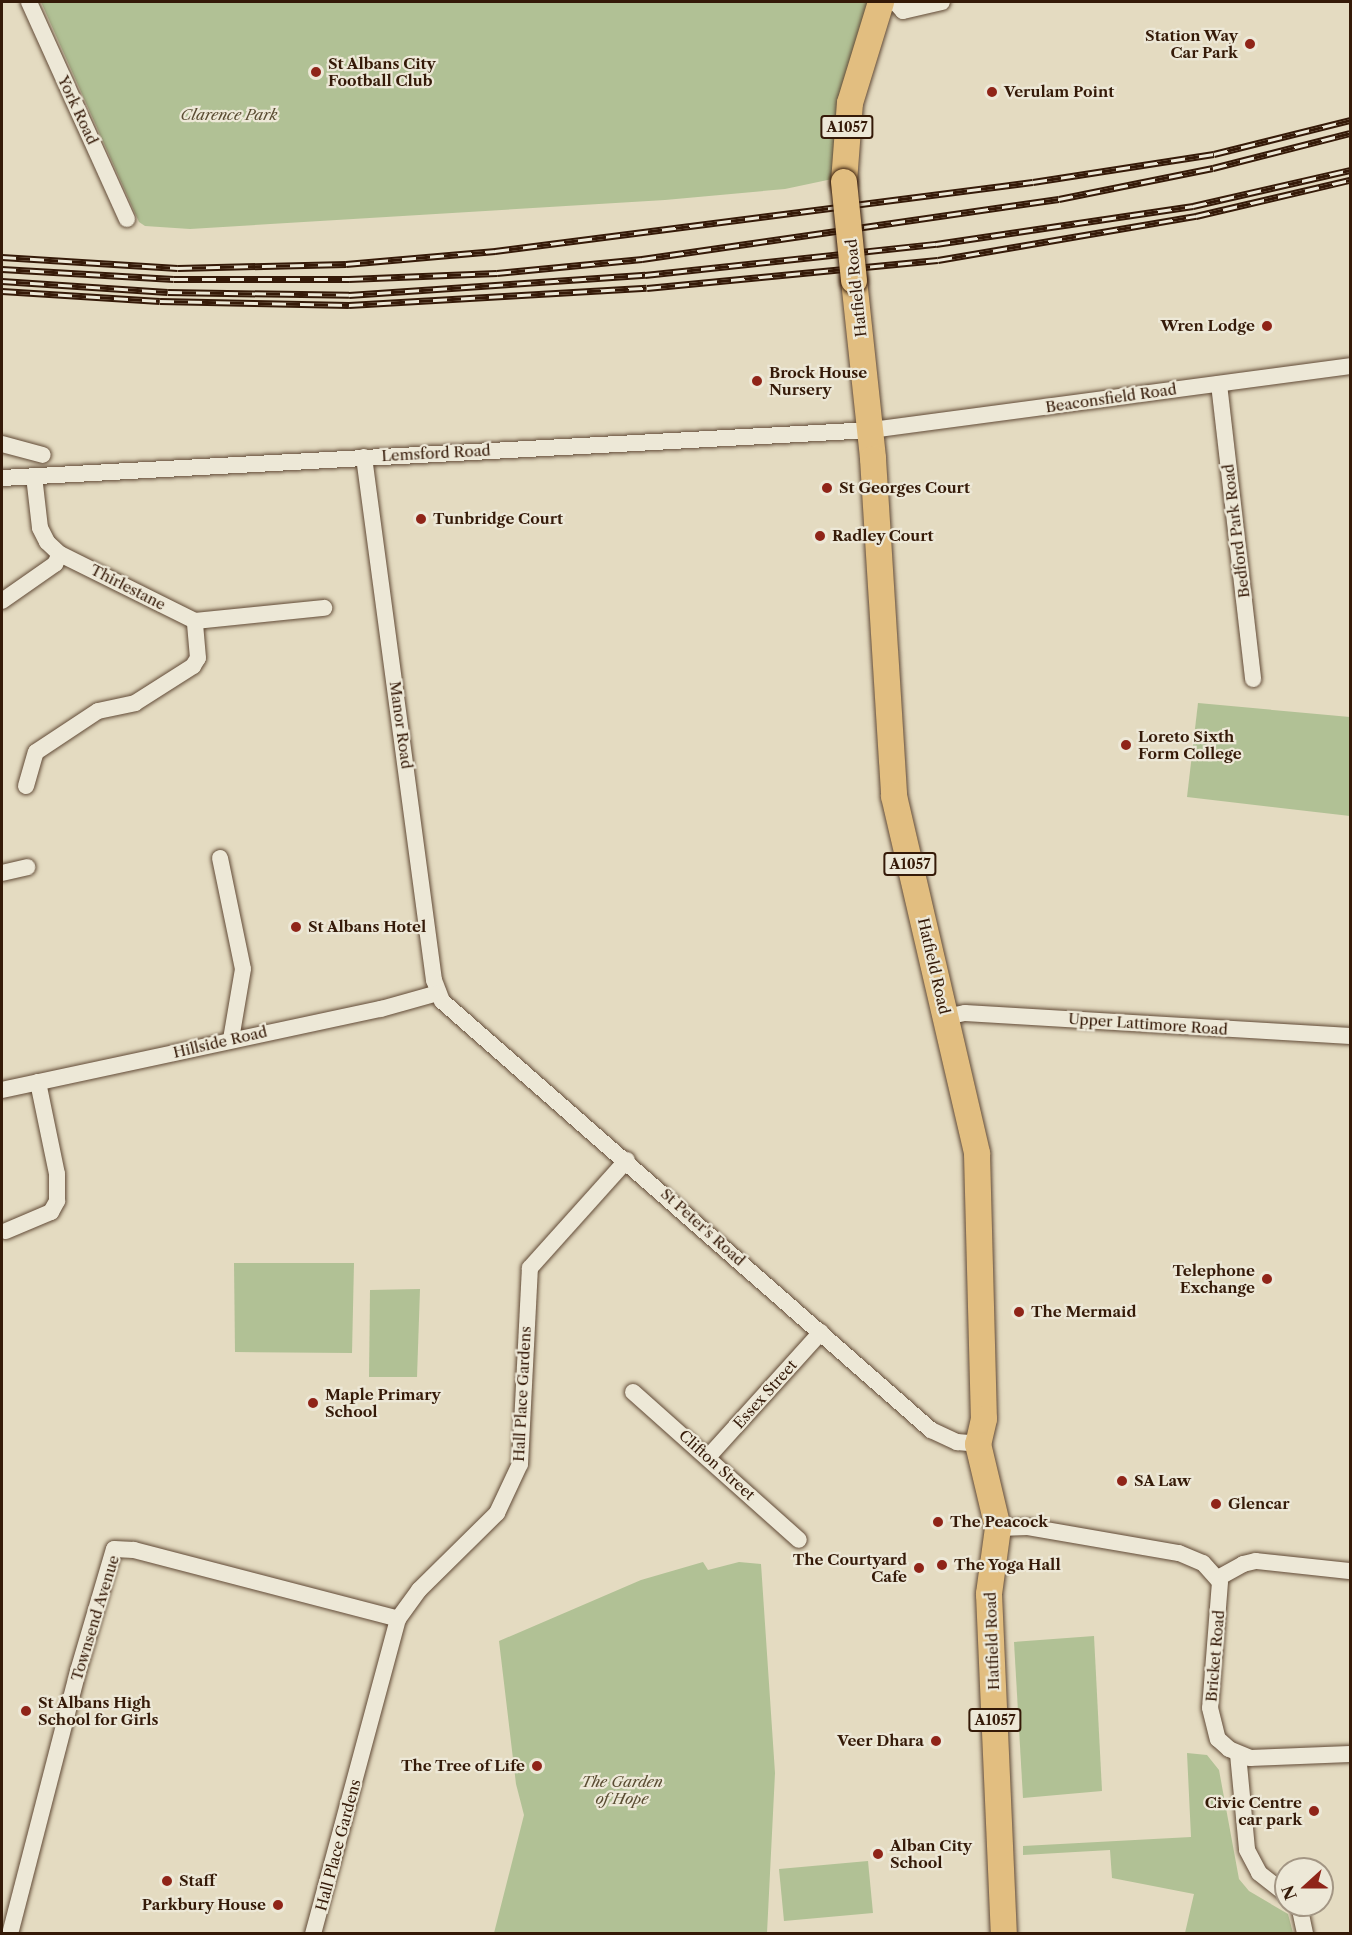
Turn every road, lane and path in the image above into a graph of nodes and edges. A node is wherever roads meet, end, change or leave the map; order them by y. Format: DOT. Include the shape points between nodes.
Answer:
graph roads {
  1 [pos="29,2"];
  2 [pos="881,2"];
  3 [pos="894,2"];
  4 [pos="942,2"];
  5 [pos="127,219"];
  6 [pos="1350,366"];
  7 [pos="1219,384"];
  8 [pos="871,430"];
  9 [pos="2,444"];
  10 [pos="43,455"];
  11 [pos="364,457"];
  12 [pos="34,476"];
  13 [pos="2,478"];
  14 [pos="60,554"];
  15 [pos="2,601"];
  16 [pos="324,608"];
  17 [pos="195,621"];
  18 [pos="1253,679"];
  19 [pos="26,786"];
  20 [pos="220,858"];
  21 [pos="27,867"];
  22 [pos="2,873"];
  23 [pos="438,993"];
  24 [pos="946,1017"];
  25 [pos="1350,1036"];
  26 [pos="231,1039"];
  27 [pos="38,1082"];
  28 [pos="2,1090"];
  29 [pos="627,1160"];
  30 [pos="6,1231"];
  31 [pos="821,1332"];
  32 [pos="633,1392"];
  33 [pos="978,1444"];
  34 [pos="709,1456"];
  35 [pos="998,1528"];
  36 [pos="799,1540"];
  37 [pos="1350,1571"];
  38 [pos="1218,1578"];
  39 [pos="398,1618"];
  40 [pos="1238,1754"];
  41 [pos="1350,1754"];
  42 [pos="1274,1884"];
  43 [pos="1301,1917"];
  44 [pos="318,1932"];
  45 [pos="10,1934"];
  46 [pos="1004,1934"];
  47 [pos="1305,1934"];
  1 -- 5 [label="street, York Road"];
  2 -- 8 [label="main road, Hatfield Road / A1057, bridge" via="850,103 844,182"];
  3 -- 4 [label="street" via="903,11"];
  6 -- 7 [label="street, Beaconsfield Road"];
  7 -- 8 [label="street, Beaconsfield Road"];
  7 -- 18 [label="street, Bedford Park Road"];
  8 -- 11 [label="street, Lemsford Road"];
  8 -- 24 [label="main road, Hatfield Road / A1057" via="891,768"];
  9 -- 10 [label="street"];
  11 -- 12 [label="street, Lemsford Road"];
  11 -- 23 [label="street, Manor Road"];
  12 -- 13 [label="street, Lemsford Road"];
  12 -- 14 [label="street, Thirlestane" via="40,528"];
  14 -- 15 [label="street" via="55,564"];
  14 -- 17 [label="street, Thirlestane"];
  16 -- 17 [label="street"];
  17 -- 19 [label="street" via="198,658 193,666 135,704 98,711 36,752"];
  20 -- 26 [label="street" via="243,969"];
  21 -- 22 [label="street"];
  23 -- 26 [label="street, Hillside Road" via="381,1009"];
  23 -- 29 [label="street, St Peter's Road" via="448,1007"];
  24 -- 25 [label="street, Upper Lattimore Road" via="965,1014"];
  24 -- 33 [label="main road, Hatfield Road / A1057" via="977,1154 984,1419"];
  26 -- 27 [label="street, Hillside Road"];
  27 -- 28 [label="street, Hillside Road"];
  27 -- 30 [label="street" via="57,1174 57,1201 51,1212"];
  29 -- 31 [label="street, St Peter's Road"];
  29 -- 39 [label="street, Hall Place Gardens" via="530,1268 520,1464 511,1491 497,1513 419,1590"];
  31 -- 33 [label="street, St Peter's Road" via="931,1430 957,1442"];
  31 -- 34 [label="street, Essex Street"];
  32 -- 34 [label="street, Clifton Street"];
  33 -- 35 [label="main road, Hatfield Road / A1057"];
  34 -- 36 [label="street, Clifton Street"];
  35 -- 38 [label="street" via="1028,1527 1179,1553 1203,1563"];
  35 -- 46 [label="main road, Hatfield Road / A1057" via="989,1594"];
  37 -- 38 [label="street" via="1256,1561"];
  38 -- 40 [label="street, Bricket Road" via="1221,1596 1210,1717 1218,1739"];
  39 -- 44 [label="street, Hall Place Gardens"];
  39 -- 45 [label="street, Townsend Avenue" via="134,1550 114,1549"];
  40 -- 41 [label="street" via="1260,1759"];
  40 -- 42 [label="street" via="1247,1850 1259,1872"];
  43 -- 47 [label="street"];
}
